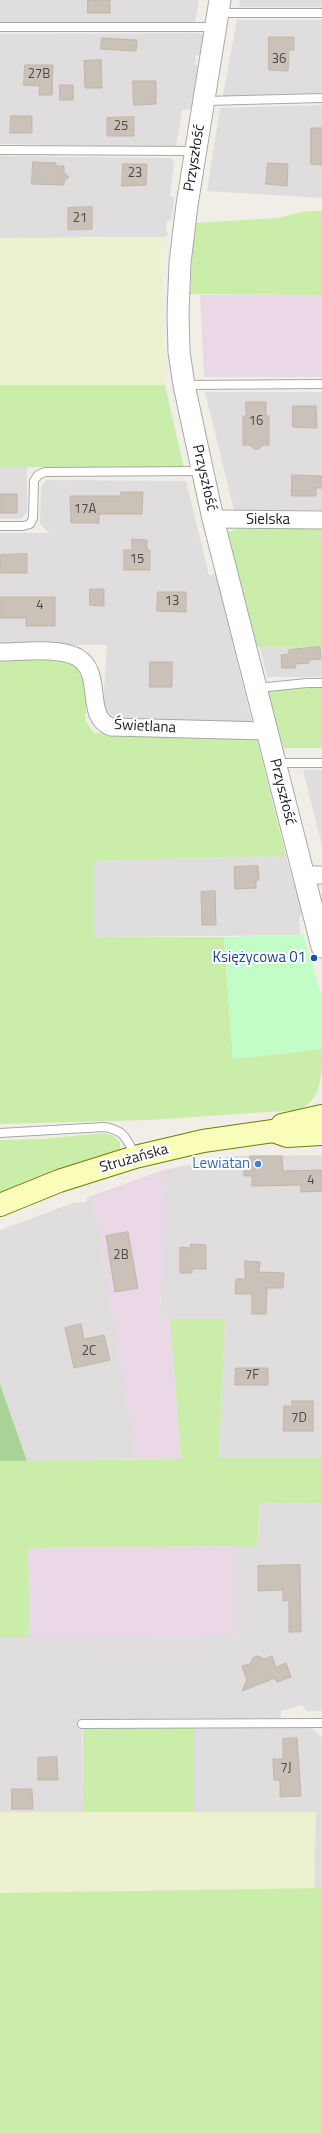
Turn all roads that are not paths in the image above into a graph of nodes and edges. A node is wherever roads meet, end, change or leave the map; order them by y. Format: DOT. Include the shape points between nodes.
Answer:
graph roads {
  1 [pos="218,13"];
  2 [pos="322,13"];
  3 [pos="0,27"];
  4 [pos="322,98"];
  5 [pos="204,101"];
  6 [pos="0,150"];
  7 [pos="196,151"];
  8 [pos="322,384"];
  9 [pos="184,385"];
  10 [pos="202,471"];
  11 [pos="213,519"];
  12 [pos="322,520"];
  13 [pos="0,526"];
  14 [pos="0,652"];
  15 [pos="322,683"];
  16 [pos="256,688"];
  17 [pos="267,731"];
  18 [pos="275,763"];
  19 [pos="322,763"];
  20 [pos="313,875"];
  21 [pos="322,947"];
  22 [pos="322,1116"];
  23 [pos="273,1131"];
  24 [pos="0,1133"];
  25 [pos="322,1134"];
  26 [pos="136,1157"];
  27 [pos="0,1205"];
  28 [pos="322,1723"];
  29 [pos="82,1724"];
  1 -- 2 [label="lane"];
  1 -- 3 [label="lane"];
  1 -- 5 [label="street, Przyszłość"];
  4 -- 5 [label="lane"];
  5 -- 7 [label="street, Przyszłość"];
  6 -- 7 [label="lane"];
  7 -- 9 [label="street, Przyszłość" via="180,263 179,352"];
  8 -- 9 [label="lane"];
  9 -- 10 [label="street, Przyszłość"];
  10 -- 11 [label="street, Przyszłość"];
  10 -- 13 [label="lane" via="45,472 38,475 34,481 33,518 30,524"];
  11 -- 12 [label="street, Sielska"];
  11 -- 16 [label="street, Przyszłość"];
  14 -- 17 [label="street, Świetlana" via="57,652 77,657 91,671 99,717 104,724 111,727"];
  15 -- 16 [label="lane"];
  16 -- 17 [label="street, Przyszłość"];
  17 -- 18 [label="street, Przyszłość"];
  18 -- 19 [label="lane"];
  18 -- 20 [label="street, Przyszłość"];
  20 -- 21 [label="street, Przyszłość"];
  22 -- 23 [label="main road, Strużańska" via="283,1124"];
  23 -- 25 [label="main road, Strużańska" via="287,1136"];
  23 -- 26 [label="main road, Strużańska" via="203,1141"];
  24 -- 26 [label="lane" via="109,1128 124,1134"];
  26 -- 27 [label="main road, Strużańska" via="59,1181"];
  28 -- 29 [label="lane"];
}
